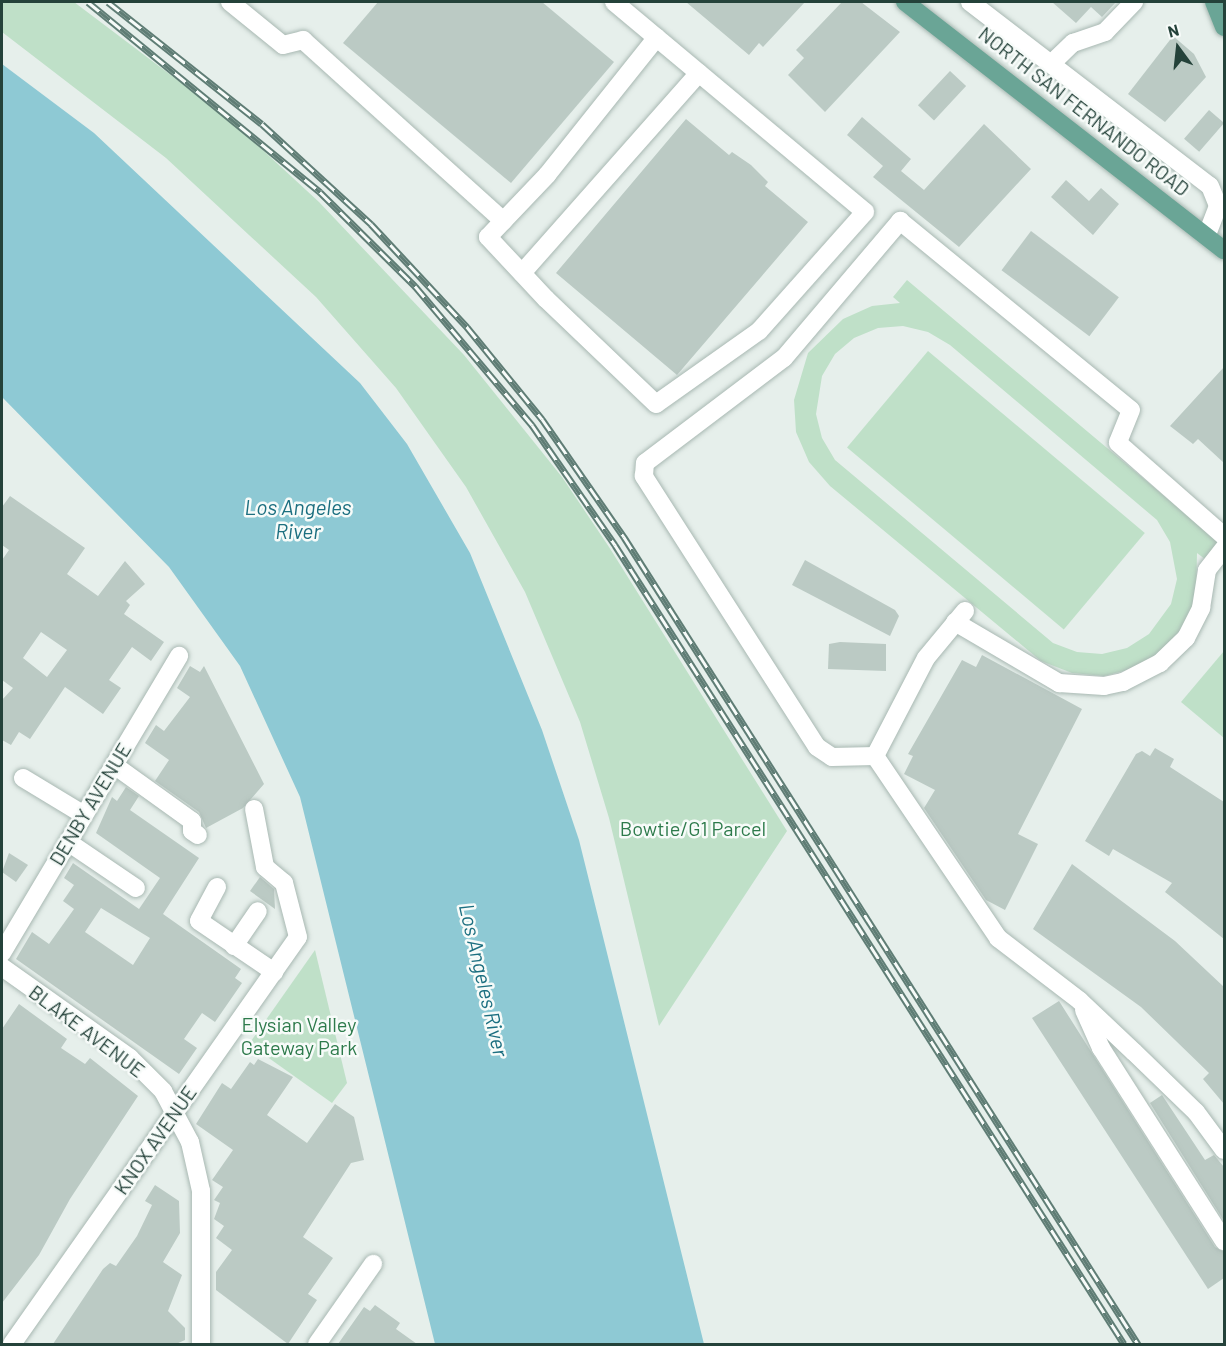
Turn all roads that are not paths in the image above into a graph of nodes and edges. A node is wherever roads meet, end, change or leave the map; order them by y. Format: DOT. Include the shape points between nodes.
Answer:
graph roads {
  1 [pos="230,2"];
  2 [pos="614,2"];
  3 [pos="906,2"];
  4 [pos="970,2"];
  5 [pos="1134,2"];
  6 [pos="1214,2"];
  7 [pos="1224,27"];
  8 [pos="657,38"];
  9 [pos="1052,63"];
  10 [pos="699,73"];
  11 [pos="503,221"];
  12 [pos="1218,241"];
  13 [pos="522,273"];
  14 [pos="1224,537"];
  15 [pos="1224,548"];
  16 [pos="179,656"];
  17 [pos="875,756"];
  18 [pos="114,765"];
  19 [pos="23,778"];
  20 [pos="254,809"];
  21 [pos="84,815"];
  22 [pos="198,835"];
  23 [pos="68,842"];
  24 [pos="217,887"];
  25 [pos="136,888"];
  26 [pos="258,911"];
  27 [pos="234,945"];
  28 [pos="2,953"];
  29 [pos="2,968"];
  30 [pos="274,972"];
  31 [pos="1080,1001"];
  32 [pos="174,1112"];
  33 [pos="1224,1150"];
  34 [pos="1224,1241"];
  35 [pos="373,1264"];
  36 [pos="12,1344"];
  37 [pos="201,1344"];
  38 [pos="317,1344"];
  1 -- 11 [label="street" via="283,45 303,40"];
  2 -- 8 [label="street"];
  3 -- 12 [label="main road, NORTH SAN FERNANDO ROAD"];
  4 -- 9 [label="street, NORTH SAN FERNANDO ROAD"];
  5 -- 9 [label="street" via="1105,32 1073,43"];
  6 -- 7 [label="main road"];
  8 -- 10 [label="street"];
  8 -- 11 [label="street" via="547,175"];
  9 -- 12 [label="street, NORTH SAN FERNANDO ROAD" via="1210,186 1218,206"];
  10 -- 13 [label="street"];
  10 -- 13 [label="street" via="865,212 759,331 656,404"];
  11 -- 13 [label="street" via="488,237"];
  14 -- 17 [label="street" via="1118,443 1131,410 900,221 784,358 645,463 644,476 817,747 832,757"];
  15 -- 17 [label="street" via="1207,570 1201,608 1186,638 1160,663 1123,682 1104,686 1059,683 960,616 926,658"];
  16 -- 18 [label="street, DENBY AVENUE"];
  17 -- 31 [label="street" via="937,854 998,938"];
  18 -- 21 [label="street, DENBY AVENUE"];
  18 -- 22 [label="street" via="192,821 192,831"];
  19 -- 21 [label="street"];
  20 -- 30 [label="street, KNOX AVENUE" via="265,867 284,883 298,937"];
  21 -- 23 [label="street, DENBY AVENUE"];
  23 -- 25 [label="street"];
  23 -- 28 [label="street, DENBY AVENUE"];
  24 -- 27 [label="street" via="199,921"];
  26 -- 27 [label="street"];
  27 -- 30 [label="street"];
  29 -- 32 [label="street, BLAKE AVENUE" via="130,1058 162,1091"];
  30 -- 32 [label="street, KNOX AVENUE"];
  31 -- 33 [label="street" via="1196,1113"];
  31 -- 34 [label="street" via="1101,1048"];
  32 -- 36 [label="street, KNOX AVENUE"];
  32 -- 37 [label="street, BLAKE AVENUE" via="190,1142 201,1191"];
  35 -- 38 [label="street"];
}
